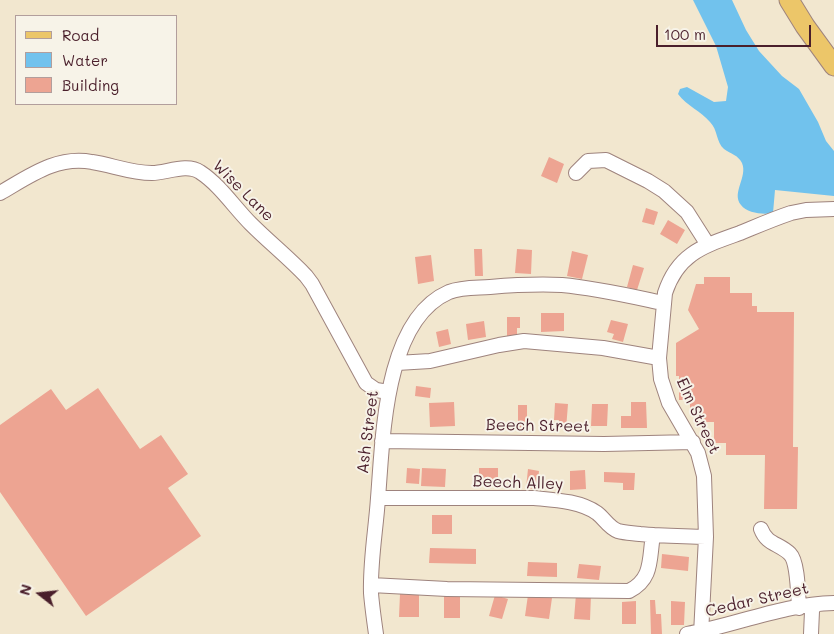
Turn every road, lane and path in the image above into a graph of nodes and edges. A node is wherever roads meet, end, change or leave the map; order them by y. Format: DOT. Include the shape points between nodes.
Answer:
graph roads {
  1 [pos="789,0"];
  2 [pos="834,66"];
  3 [pos="576,173"];
  4 [pos="0,193"];
  5 [pos="834,208"];
  6 [pos="708,245"];
  7 [pos="664,303"];
  8 [pos="659,358"];
  9 [pos="397,363"];
  10 [pos="389,392"];
  11 [pos="382,441"];
  12 [pos="693,442"];
  13 [pos="378,498"];
  14 [pos="761,529"];
  15 [pos="653,535"];
  16 [pos="706,537"];
  17 [pos="371,585"];
  18 [pos="834,603"];
  19 [pos="814,605"];
  20 [pos="799,608"];
  21 [pos="696,633"];
  22 [pos="376,634"];
  23 [pos="811,634"];
  1 -- 2 [label="main road"];
  3 -- 6 [label="street" via="588,161 606,160 648,181 687,212"];
  4 -- 10 [label="street, Wise Lane" via="50,165 77,161 152,173 191,168 200,171 301,271 312,284 366,383 376,390"];
  5 -- 6 [label="street, Elm Street" via="791,213"];
  6 -- 7 [label="street, Elm Street" via="678,266 668,284"];
  7 -- 8 [label="street, Elm Street"];
  7 -- 9 [label="street, Ash Street" via="562,285 461,289 435,300 424,309 415,320"];
  8 -- 9 [label="street" via="603,348 524,342 430,361"];
  8 -- 12 [label="street, Elm Street" via="664,392"];
  9 -- 10 [label="street, Ash Street"];
  10 -- 11 [label="street, Ash Street"];
  11 -- 12 [label="street, Beech Street"];
  11 -- 13 [label="street, Ash Street"];
  12 -- 16 [label="street, Elm Street" via="704,476"];
  13 -- 15 [label="street, Beech Alley" via="553,499 590,509 619,531"];
  13 -- 17 [label="street, Ash Street"];
  14 -- 20 [label="street" via="764,537 790,554 795,566"];
  15 -- 16 [label="street, Beech Alley"];
  15 -- 17 [label="street" via="647,576 639,586 629,591"];
  16 -- 21 [label="street, Elm Street"];
  17 -- 22 [label="street, Ash Street"];
  18 -- 19 [label="street, Cedar Street"];
  19 -- 20 [label="street, Cedar Street"];
  19 -- 23 [label="street"];
  20 -- 21 [label="street, Cedar Street"];
}
